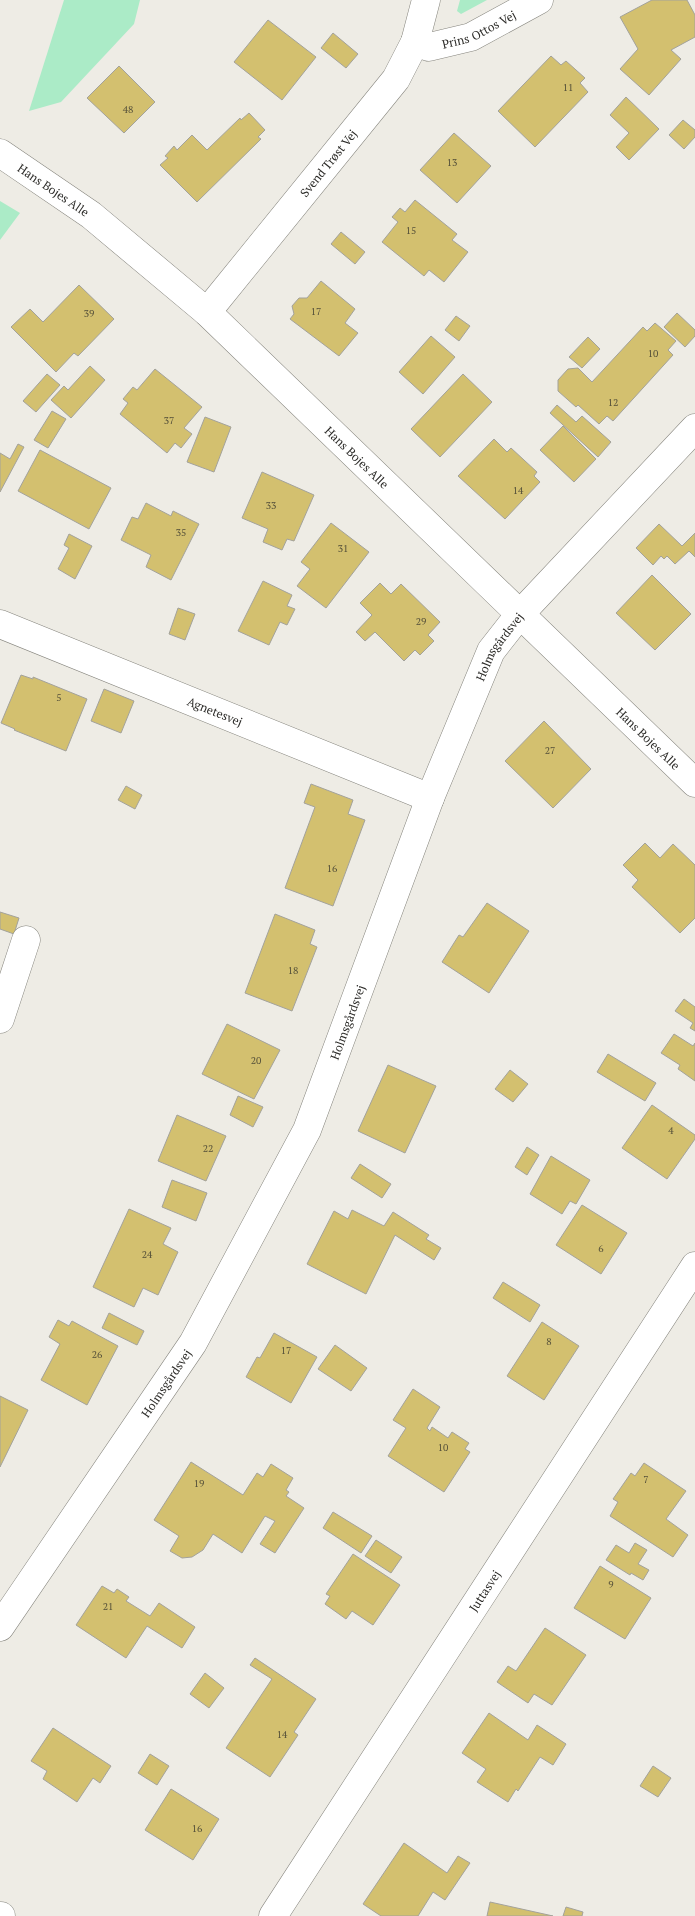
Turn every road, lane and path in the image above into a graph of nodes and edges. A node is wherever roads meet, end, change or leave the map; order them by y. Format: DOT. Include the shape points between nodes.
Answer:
graph roads {
  1 [pos="426,0"];
  2 [pos="539,0"];
  3 [pos="415,42"];
  4 [pos="0,153"];
  5 [pos="206,312"];
  6 [pos="695,428"];
  7 [pos="520,614"];
  8 [pos="0,624"];
  9 [pos="695,783"];
  10 [pos="430,798"];
  11 [pos="26,940"];
  12 [pos="0,1019"];
  13 [pos="695,1266"];
  14 [pos="0,1627"];
  15 [pos="273,1916"];
  1 -- 3 [label="street, Svend Trøst Vej"];
  2 -- 3 [label="street, Prins Ottos Vej" via="471,37 429,47"];
  3 -- 5 [label="street, Svend Trøst Vej" via="396,78"];
  4 -- 5 [label="street, Hans Bojes Alle" via="91,215"];
  5 -- 7 [label="street, Hans Bojes Alle"];
  6 -- 7 [label="street, Holmsgårdsvej"];
  7 -- 9 [label="street, Hans Bojes Alle"];
  7 -- 10 [label="street, Holmsgårdsvej" via="491,651"];
  8 -- 10 [label="street, Agnetesvej"];
  10 -- 14 [label="street, Holmsgårdsvej" via="307,1130 193,1344"];
  11 -- 12 [label="street"];
  13 -- 15 [label="street, Juttasvej"];
}
